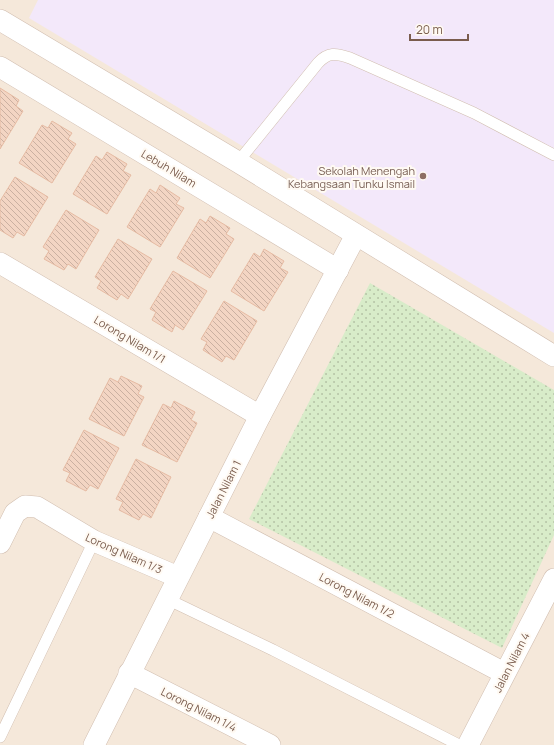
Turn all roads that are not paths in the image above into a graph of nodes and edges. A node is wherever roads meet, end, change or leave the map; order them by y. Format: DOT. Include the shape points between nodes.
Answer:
graph roads {
  1 [pos="0,20"];
  2 [pos="0,67"];
  3 [pos="554,155"];
  4 [pos="238,162"];
  5 [pos="356,236"];
  6 [pos="0,263"];
  7 [pos="338,270"];
  8 [pos="554,356"];
  9 [pos="260,416"];
  10 [pos="209,517"];
  11 [pos="94,541"];
  12 [pos="0,542"];
  13 [pos="178,577"];
  14 [pos="554,580"];
  15 [pos="167,599"];
  16 [pos="128,673"];
  17 [pos="504,673"];
  18 [pos="0,737"];
  19 [pos="94,745"];
  20 [pos="270,745"];
  21 [pos="459,745"];
  22 [pos="468,745"];
  1 -- 4 [label="street"];
  2 -- 7 [label="street, Lebuh Nilam"];
  3 -- 4 [label="lane" via="474,113 350,58 330,54 323,57"];
  4 -- 5 [label="street"];
  5 -- 7 [label="street, Jalan Nilam 1"];
  5 -- 8 [label="street"];
  6 -- 9 [label="street, Lorong Nilam 1/1"];
  7 -- 9 [label="street, Jalan Nilam 1"];
  9 -- 10 [label="street, Jalan Nilam 1"];
  10 -- 13 [label="street, Jalan Nilam 1"];
  10 -- 17 [label="street, Lorong Nilam 1/2"];
  11 -- 12 [label="street, Lorong Nilam 1/3" via="38,507 25,506 15,513"];
  11 -- 13 [label="street, Lorong Nilam 1/3"];
  11 -- 18 [label="lane"];
  13 -- 15 [label="street, Jalan Nilam 1"];
  14 -- 17 [label="street, Jalan Nilam 4"];
  15 -- 16 [label="street, Jalan Nilam 1"];
  15 -- 21 [label="lane"];
  16 -- 19 [label="street, Jalan Nilam 1"];
  16 -- 20 [label="street, Lorong Nilam 1/4"];
  17 -- 22 [label="street, Jalan Nilam 4"];
}
